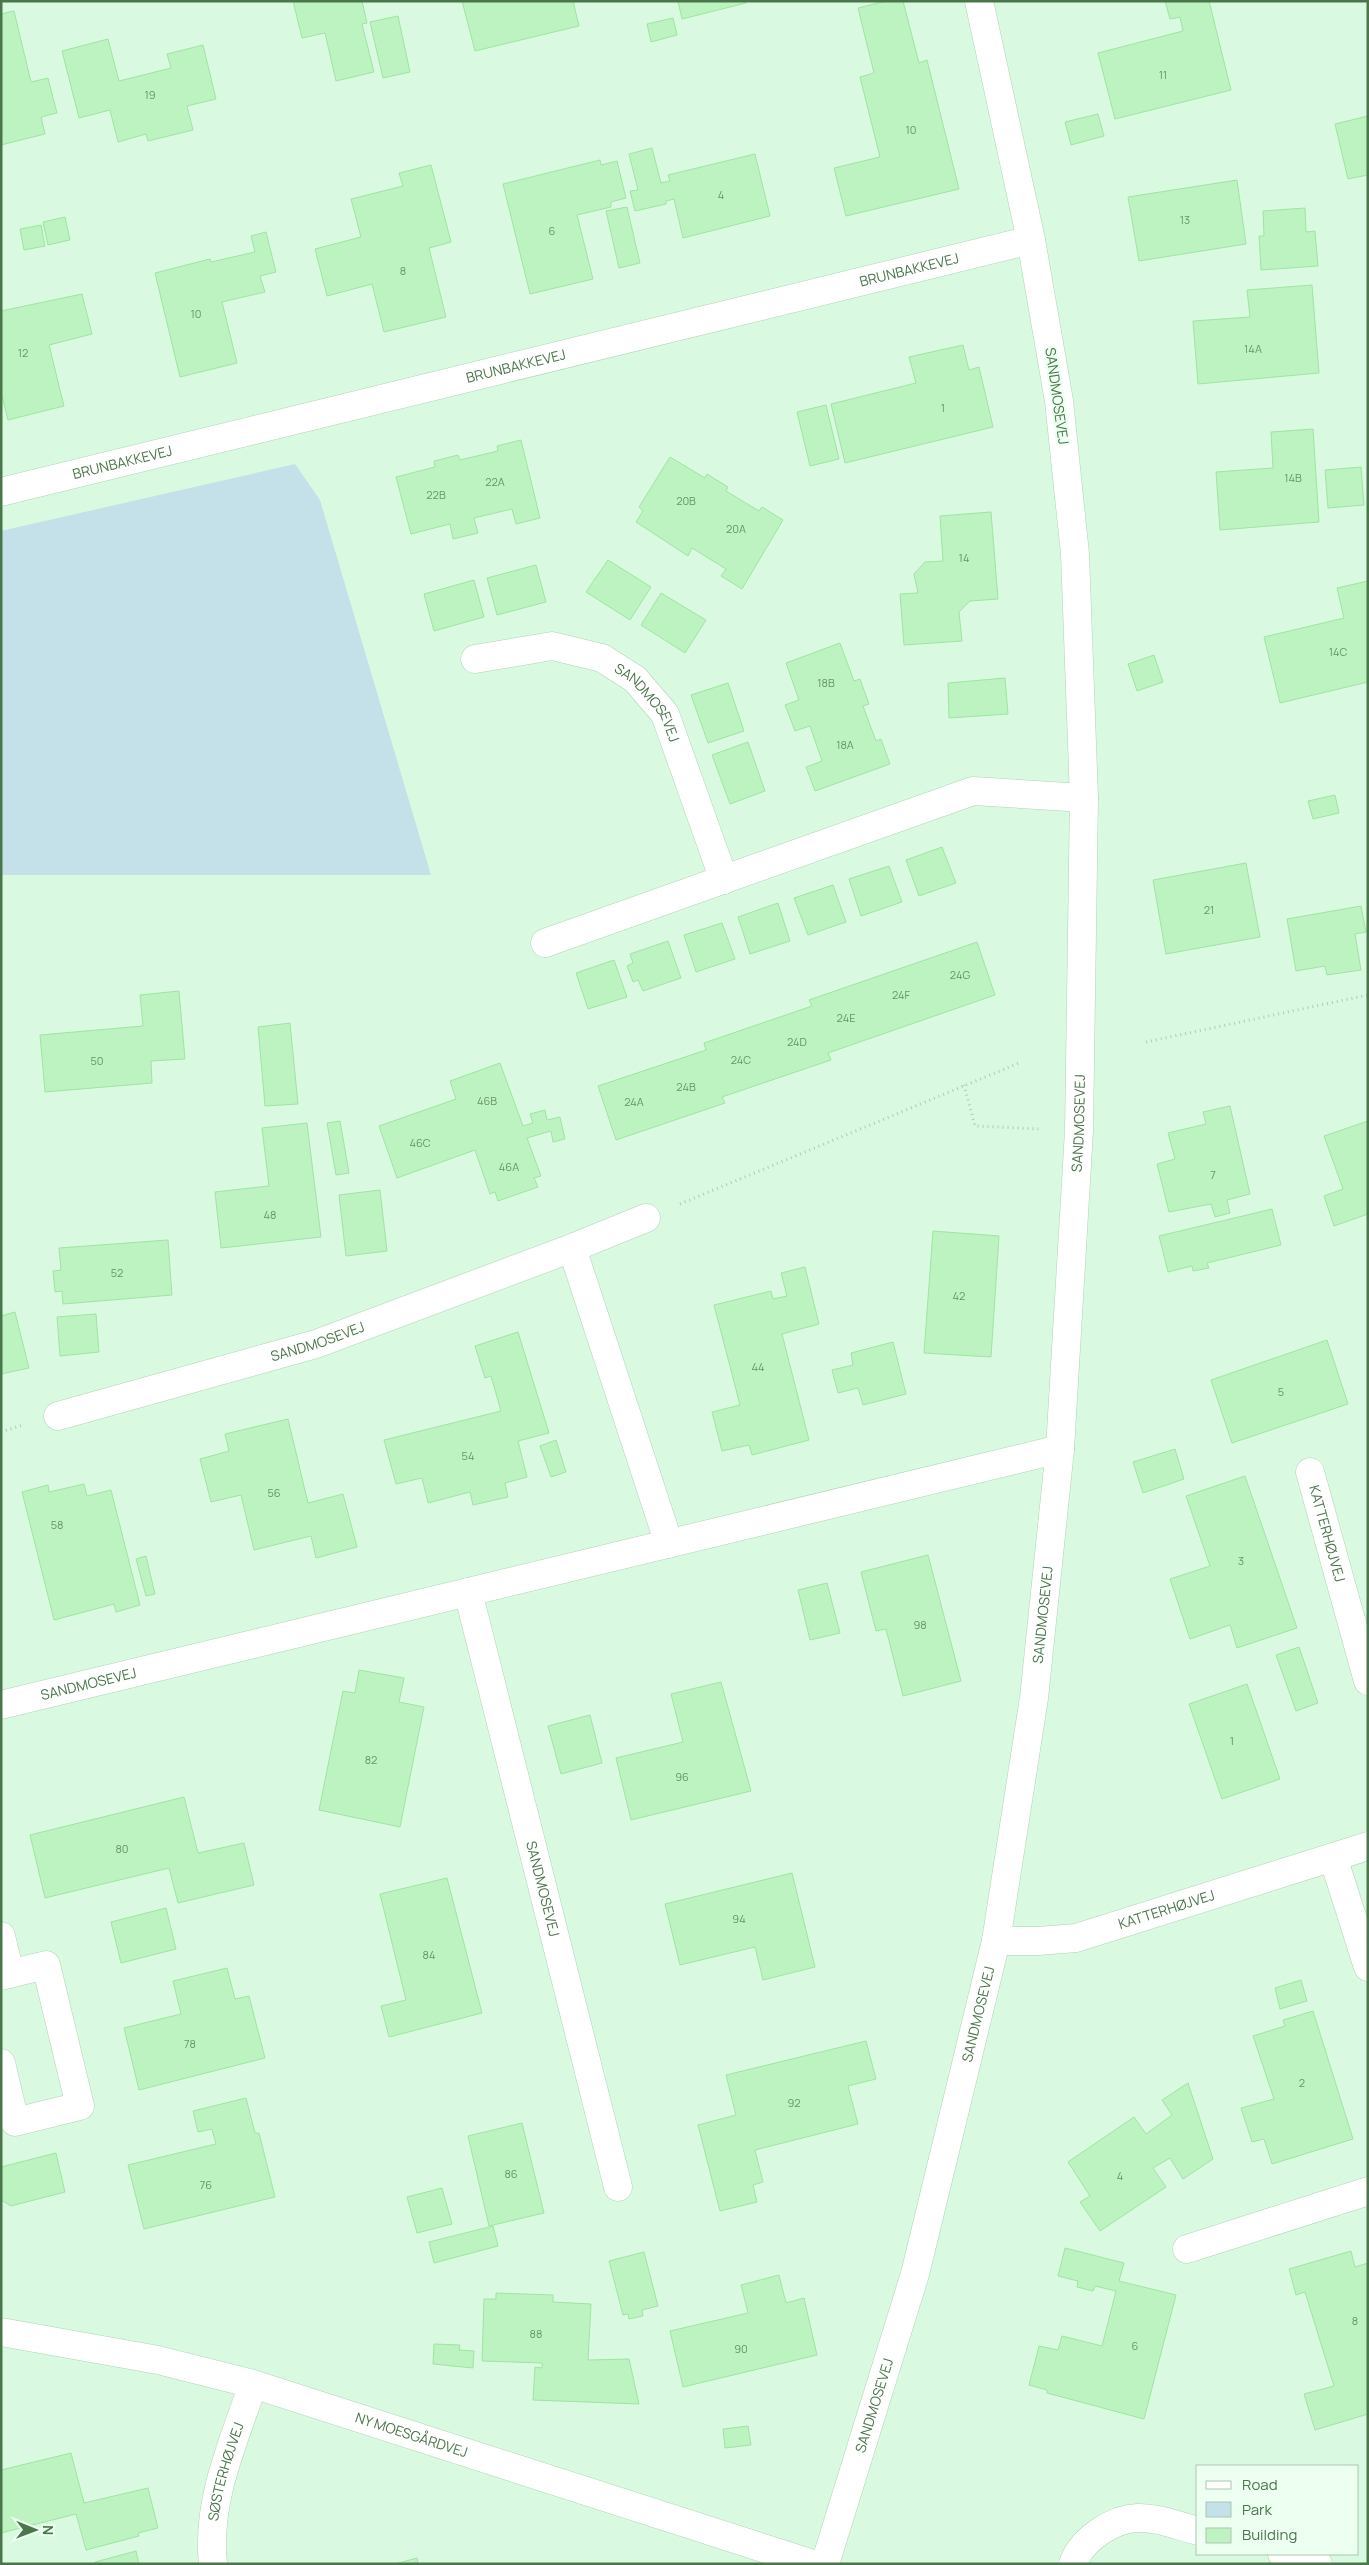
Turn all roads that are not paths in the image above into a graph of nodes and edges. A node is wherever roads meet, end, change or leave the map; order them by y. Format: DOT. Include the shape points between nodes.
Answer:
graph roads {
  1 [pos="979,1"];
  2 [pos="1031,240"];
  3 [pos="1,492"];
  4 [pos="475,659"];
  5 [pos="1084,798"];
  6 [pos="724,880"];
  7 [pos="545,943"];
  8 [pos="646,1218"];
  9 [pos="572,1248"];
  10 [pos="58,1416"];
  11 [pos="1060,1449"];
  12 [pos="1310,1472"];
  13 [pos="669,1544"];
  14 [pos="468,1592"];
  15 [pos="1368,1681"];
  16 [pos="1,1705"];
  17 [pos="1368,1846"];
  18 [pos="1333,1857"];
  19 [pos="1,1936"];
  20 [pos="996,1941"];
  21 [pos="1368,1967"];
  22 [pos="6,1975"];
  23 [pos="1,2063"];
  24 [pos="618,2187"];
  25 [pos="1368,2191"];
  26 [pos="1187,2249"];
  27 [pos="1,2332"];
  28 [pos="253,2384"];
  29 [pos="1196,2530"];
  30 [pos="1286,2555"];
  31 [pos="213,2564"];
  32 [pos="814,2564"];
  33 [pos="825,2564"];
  34 [pos="1073,2564"];
  35 [pos="1318,2564"];
  1 -- 2 [label="street, SANDMOSEVEJ"];
  2 -- 3 [label="street, BRUNBAKKEVEJ"];
  2 -- 5 [label="street, SANDMOSEVEJ" via="1059,401 1075,554"];
  4 -- 6 [label="street, SANDMOSEVEJ" via="552,646 602,658 635,679 665,714"];
  5 -- 6 [label="street" via="973,791"];
  5 -- 11 [label="street, SANDMOSEVEJ" via="1078,1131"];
  6 -- 7 [label="street"];
  8 -- 9 [label="street, SANDMOSEVEJ"];
  9 -- 10 [label="street, SANDMOSEVEJ" via="316,1344"];
  9 -- 13 [label="street"];
  11 -- 13 [label="street, SANDMOSEVEJ"];
  11 -- 20 [label="street, SANDMOSEVEJ" via="1034,1698"];
  12 -- 15 [label="street, KATTERHØJVEJ"];
  13 -- 14 [label="street, SANDMOSEVEJ"];
  14 -- 16 [label="street, SANDMOSEVEJ"];
  14 -- 24 [label="street, SANDMOSEVEJ"];
  17 -- 18 [label="street, KATTERHØJVEJ"];
  18 -- 20 [label="street, KATTERHØJVEJ" via="1076,1938"];
  18 -- 21 [label="street"];
  19 -- 22 [label="street"];
  20 -- 33 [label="street, SANDMOSEVEJ" via="914,2274"];
  22 -- 23 [label="street" via="46,1965 80,2106 16,2122"];
  25 -- 26 [label="street"];
  27 -- 28 [label="street, NY MOESGÅRDVEJ" via="158,2360"];
  28 -- 31 [label="street, SØSTERHØJVEJ" via="228,2453 217,2496"];
  28 -- 32 [label="street, NY MOESGÅRDVEJ"];
  29 -- 34 [label="street" via="1136,2518 1113,2524 1091,2537"];
  30 -- 35 [label="street"];
}
